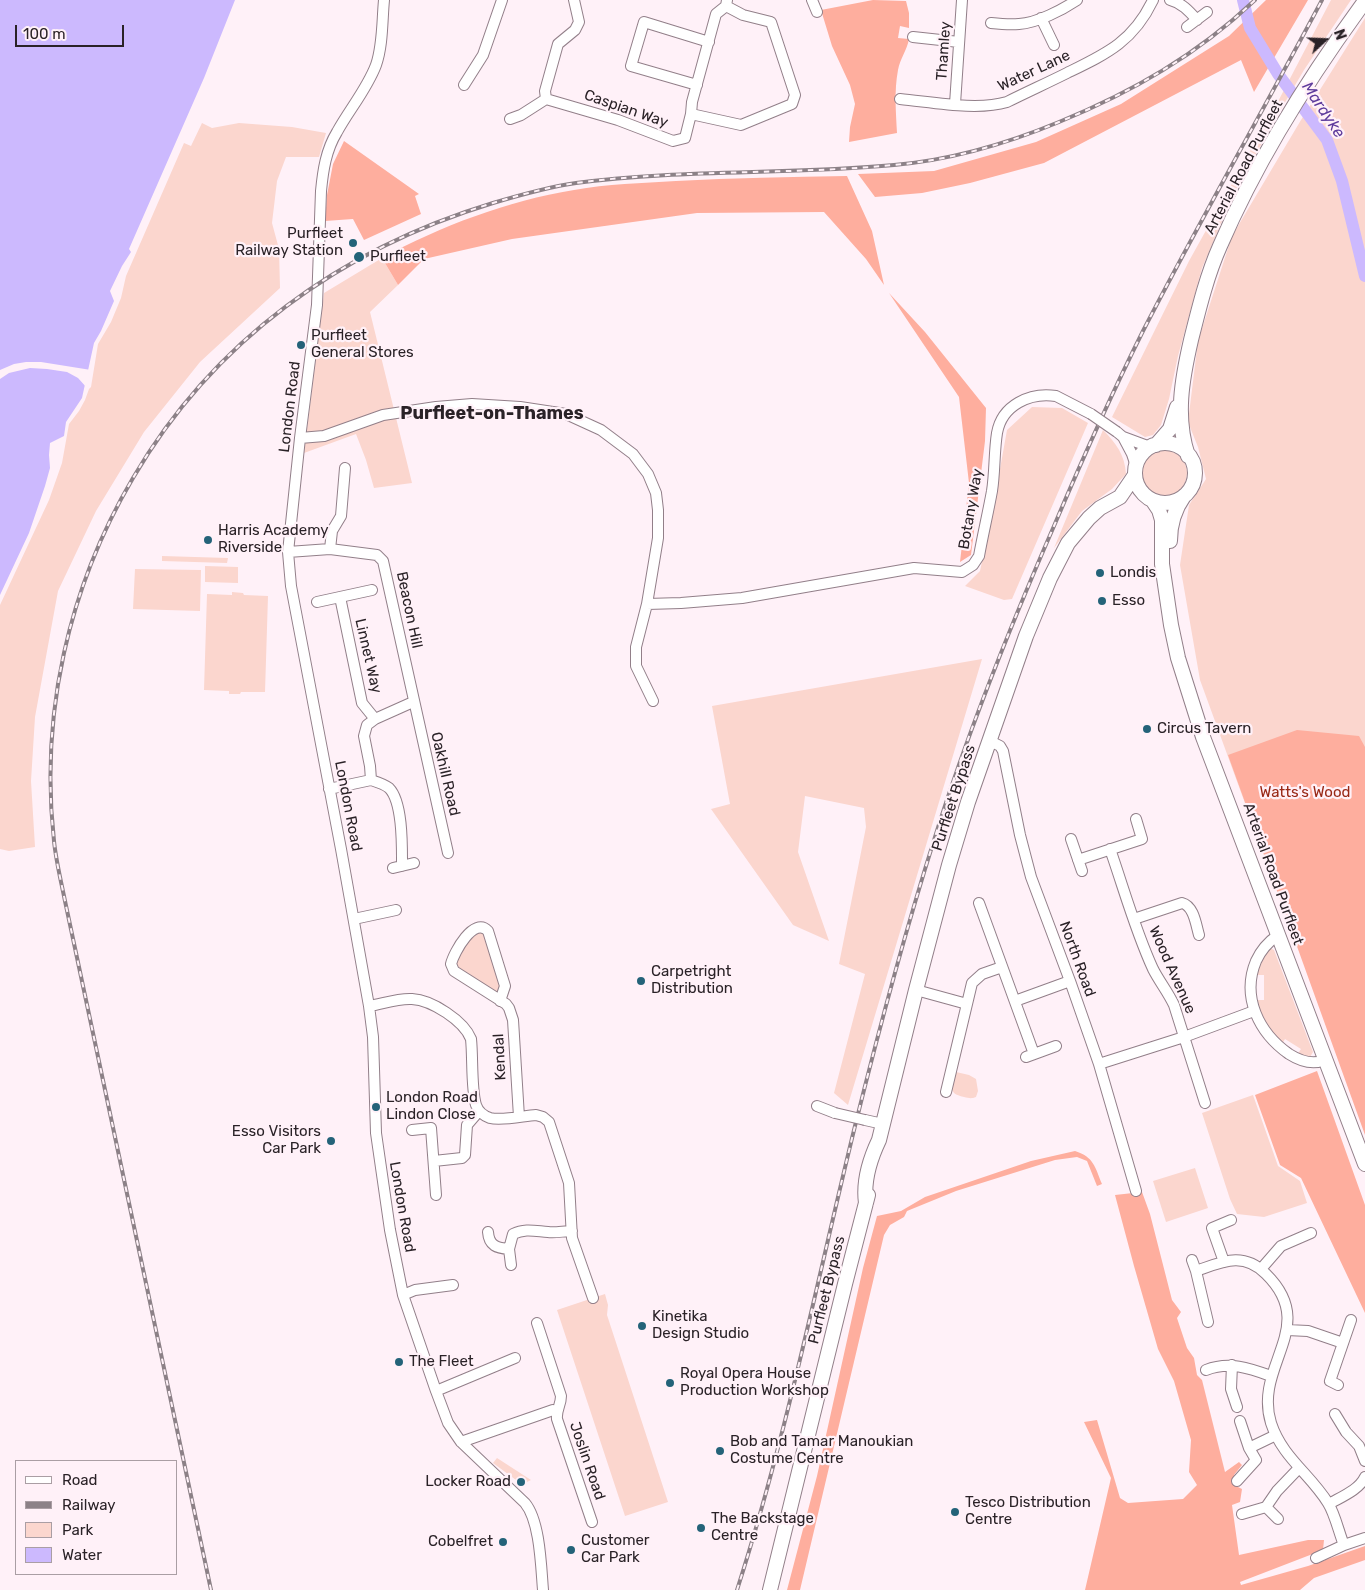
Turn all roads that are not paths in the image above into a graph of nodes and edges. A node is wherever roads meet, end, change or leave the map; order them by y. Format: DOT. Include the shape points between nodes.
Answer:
graph roads {
  1 [pos="384,0"];
  2 [pos="502,0"];
  3 [pos="574,0"];
  4 [pos="812,0"];
  5 [pos="962,0"];
  6 [pos="1077,0"];
  7 [pos="1153,0"];
  8 [pos="1170,0"];
  9 [pos="1365,2"];
  10 [pos="726,3"];
  11 [pos="817,12"];
  12 [pos="1207,12"];
  13 [pos="1042,18"];
  14 [pos="1197,20"];
  15 [pos="991,23"];
  16 [pos="1187,27"];
  17 [pos="913,37"];
  18 [pos="709,42"];
  19 [pos="959,42"];
  20 [pos="1054,44"];
  21 [pos="464,85"];
  22 [pos="697,85"];
  23 [pos="546,99"];
  24 [pos="900,99"];
  25 [pos="955,104"];
  26 [pos="692,114"];
  27 [pos="510,119"];
  28 [pos="1182,392"];
  29 [pos="1120,435"];
  30 [pos="300,438"];
  31 [pos="1153,446"];
  32 [pos="1188,456"];
  33 [pos="345,468"];
  34 [pos="1135,471"];
  35 [pos="1185,495"];
  36 [pos="1120,497"];
  37 [pos="1150,499"];
  38 [pos="330,549"];
  39 [pos="288,552"];
  40 [pos="372,590"];
  41 [pos="1167,591"];
  42 [pos="340,597"];
  43 [pos="317,602"];
  44 [pos="647,604"];
  45 [pos="653,701"];
  46 [pos="413,702"];
  47 [pos="374,719"];
  48 [pos="990,741"];
  49 [pos="371,780"];
  50 [pos="329,789"];
  51 [pos="1136,819"];
  52 [pos="1071,839"];
  53 [pos="1110,849"];
  54 [pos="448,853"];
  55 [pos="1078,860"];
  56 [pos="414,864"];
  57 [pos="1082,871"];
  58 [pos="979,903"];
  59 [pos="396,910"];
  60 [pos="354,919"];
  61 [pos="1134,919"];
  62 [pos="1199,935"];
  63 [pos="1278,935"];
  64 [pos="1002,967"];
  65 [pos="1070,981"];
  66 [pos="916,990"];
  67 [pos="500,1000"];
  68 [pos="1015,1001"];
  69 [pos="967,1004"];
  70 [pos="369,1006"];
  71 [pos="1254,1011"];
  72 [pos="1184,1037"];
  73 [pos="1056,1046"];
  74 [pos="1326,1060"];
  75 [pos="1099,1064"];
  76 [pos="946,1092"];
  77 [pos="1205,1103"];
  78 [pos="817,1106"];
  79 [pos="480,1111"];
  80 [pos="519,1117"];
  81 [pos="883,1124"];
  82 [pos="412,1130"];
  83 [pos="434,1161"];
  84 [pos="1365,1164"];
  85 [pos="1136,1191"];
  86 [pos="436,1195"];
  87 [pos="1231,1220"];
  88 [pos="572,1231"];
  89 [pos="488,1232"];
  90 [pos="1311,1233"];
  91 [pos="509,1249"];
  92 [pos="1192,1260"];
  93 [pos="1224,1262"];
  94 [pos="511,1265"];
  95 [pos="1261,1269"];
  96 [pos="1196,1271"];
  97 [pos="453,1286"];
  98 [pos="403,1295"];
  99 [pos="593,1298"];
  100 [pos="1351,1320"];
  101 [pos="1208,1322"];
  102 [pos="537,1323"];
  103 [pos="1287,1330"];
  104 [pos="1343,1343"];
  105 [pos="515,1358"];
  106 [pos="1232,1365"];
  107 [pos="1206,1370"];
  108 [pos="1271,1376"];
  109 [pos="1338,1385"];
  110 [pos="436,1391"];
  111 [pos="1237,1407"];
  112 [pos="557,1411"];
  113 [pos="1336,1414"];
  114 [pos="1240,1421"];
  115 [pos="1276,1435"];
  116 [pos="461,1442"];
  117 [pos="1362,1444"];
  118 [pos="1249,1448"];
  119 [pos="1365,1461"];
  120 [pos="1299,1468"];
  121 [pos="1365,1479"];
  122 [pos="1237,1481"];
  123 [pos="1329,1504"];
  124 [pos="1266,1507"];
  125 [pos="1242,1514"];
  126 [pos="1278,1519"];
  127 [pos="592,1522"];
  128 [pos="1365,1538"];
  129 [pos="1344,1546"];
  130 [pos="1316,1558"];
  131 [pos="543,1590"];
  132 [pos="770,1590"];
  1 -- 30 [label="street, London Road" via="376,64 336,133 323,172 317,305"];
  2 -- 21 [label="street" via="483,55"];
  3 -- 23 [label="street" via="579,22 576,30 558,44 545,91"];
  4 -- 11 [label="street"];
  5 -- 19 [label="street, Thamley"];
  6 -- 13 [label="street"];
  7 -- 25 [label="street, Water Lane" via="1132,33 1113,50 1096,59 1007,102 994,106"];
  8 -- 14 [label="street" via="1187,8"];
  9 -- 28 [label="main road, Arterial Road Purfleet" via="1286,119 1220,247 1196,322"];
  10 -- 18 [label="street" via="716,14"];
  10 -- 26 [label="street, Caspian Way" via="744,15 771,22 795,95 792,104 741,125"];
  12 -- 14 [label="street"];
  13 -- 15 [label="street" via="1017,25"];
  13 -- 20 [label="street"];
  14 -- 16 [label="street"];
  17 -- 19 [label="street"];
  18 -- 22 [label="street"];
  18 -- 22 [label="street" via="644,22 631,66"];
  19 -- 25 [label="street, Thamley"];
  22 -- 26 [label="street"];
  23 -- 26 [label="street, Caspian Way" via="618,120 673,141 686,138"];
  23 -- 27 [label="street"];
  24 -- 25 [label="street, Water Lane"];
  28 -- 31 [label="main road, Arterial Road Purfleet" via="1170,429"];
  28 -- 32 [label="main road, Arterial Road Purfleet" via="1181,423"];
  29 -- 31 [label="street, Botany Way"];
  29 -- 34 [label="street" via="1132,454"];
  29 -- 44 [label="street, Botany Way, bridge" via="1091,414 1056,396 1041,395 1014,405 997,432 992,490 979,556 962,572 914,568 742,598"];
  30 -- 39 [label="street, London Road"];
  30 -- 44 [label="street" via="324,436 383,415 472,404 566,414 601,430 633,454 648,474 656,493 658,538"];
  31 -- 32 [label="main road" via="1177,446"];
  31 -- 34 [label="main road" via="1144,452"];
  32 -- 35 [label="main road" via="1194,480"];
  33 -- 38 [label="street" via="341,516 332,531"];
  34 -- 36 [label="main road, Purfleet Bypass"];
  34 -- 37 [label="main road" via="1137,484"];
  35 -- 37 [label="main road" via="1170,503"];
  35 -- 41 [label="main road, Arterial Road Purfleet" via="1177,507 1170,530"];
  36 -- 37 [label="main road, Purfleet Bypass"];
  36 -- 48 [label="main road, Purfleet Bypass" via="1088,518 1059,559 1026,636"];
  37 -- 41 [label="main road, Arterial Road Purfleet" via="1162,520 1162,564"];
  38 -- 39 [label="street, Beacon Hill"];
  38 -- 46 [label="street, Beacon Hill" via="377,555 383,561"];
  39 -- 50 [label="street, London Road" via="291,586"];
  40 -- 42 [label="street"];
  41 -- 63 [label="main road, Arterial Road Purfleet" via="1178,658 1203,737"];
  42 -- 43 [label="street"];
  42 -- 47 [label="street, Linnet Way" via="362,703"];
  44 -- 45 [label="street" via="636,646 636,666"];
  46 -- 47 [label="street, Linnet Way"];
  46 -- 54 [label="street, Oakhill Road"];
  47 -- 49 [label="street" via="367,725 364,736"];
  48 -- 65 [label="street, North Road" via="1003,751 1031,877"];
  48 -- 66 [label="main road, Purfleet Bypass" via="968,802"];
  49 -- 50 [label="street"];
  49 -- 56 [label="street" via="391,790 396,801 401,828 398,867"];
  50 -- 60 [label="street, London Road"];
  51 -- 53 [label="street" via="1142,839"];
  52 -- 55 [label="street"];
  53 -- 55 [label="street"];
  53 -- 61 [label="street, Wood Avenue"];
  55 -- 57 [label="street"];
  58 -- 64 [label="street"];
  59 -- 60 [label="street"];
  60 -- 70 [label="street, London Road"];
  61 -- 62 [label="street" via="1182,903 1191,911"];
  61 -- 72 [label="street, Wood Avenue" via="1154,971 1174,1005"];
  63 -- 71 [label="street" via="1265,946 1253,968 1250,995"];
  63 -- 74 [label="main road, Arterial Road Purfleet"];
  64 -- 68 [label="street"];
  64 -- 69 [label="street" via="982,974 972,983"];
  65 -- 68 [label="street"];
  65 -- 75 [label="street, North Road"];
  66 -- 69 [label="street"];
  66 -- 81 [label="main road, Purfleet Bypass"];
  67 -- 67 [label="street, Kendal" via="454,971 451,964 466,937 477,927 488,931 505,986"];
  67 -- 80 [label="street, Kendal" via="509,1008 513,1020"];
  68 -- 73 [label="street" via="1030,1056"];
  69 -- 76 [label="street"];
  70 -- 79 [label="street" via="412,999 442,1010 463,1026 471,1039 474,1089"];
  70 -- 98 [label="street, London Road" via="376,1133"];
  71 -- 72 [label="street"];
  71 -- 74 [label="street" via="1265,1032 1283,1049 1300,1060 1319,1063"];
  72 -- 75 [label="street"];
  72 -- 77 [label="street, Wood Avenue"];
  74 -- 84 [label="main road, Arterial Road Purfleet"];
  75 -- 85 [label="street, North Road"];
  78 -- 81 [label="street, bridge"];
  79 -- 80 [label="street" via="492,1119"];
  79 -- 83 [label="street" via="467,1125 465,1155"];
  80 -- 88 [label="street" via="536,1115 549,1122 569,1183"];
  81 -- 132 [label="main road, Purfleet Bypass" via="873,1183"];
  82 -- 83 [label="street" via="431,1128"];
  83 -- 86 [label="street"];
  87 -- 93 [label="street" via="1212,1228"];
  88 -- 91 [label="street" via="520,1231 513,1234"];
  88 -- 99 [label="street"];
  89 -- 91 [label="street" via="488,1240 492,1244"];
  90 -- 95 [label="street" via="1281,1246"];
  91 -- 94 [label="street"];
  92 -- 96 [label="street"];
  93 -- 95 [label="street" via="1234,1259"];
  93 -- 96 [label="street"];
  95 -- 103 [label="street" via="1271,1278 1288,1307"];
  96 -- 101 [label="street"];
  97 -- 98 [label="street" via="415,1290"];
  98 -- 110 [label="street, London Road"];
  100 -- 104 [label="street"];
  102 -- 112 [label="street, Joslin Road" via="561,1396"];
  103 -- 104 [label="street" via="1308,1331"];
  103 -- 108 [label="street"];
  104 -- 109 [label="street" via="1330,1381"];
  105 -- 110 [label="street"];
  106 -- 107 [label="street"];
  106 -- 108 [label="street"];
  106 -- 111 [label="street" via="1231,1389"];
  108 -- 115 [label="street" via="1268,1409"];
  110 -- 116 [label="street, London Road" via="448,1423"];
  112 -- 116 [label="street"];
  112 -- 127 [label="street, Joslin Road"];
  113 -- 117 [label="street" via="1346,1432"];
  114 -- 118 [label="street"];
  115 -- 118 [label="street"];
  115 -- 120 [label="street"];
  116 -- 131 [label="street, London Road" via="529,1507 535,1524"];
  117 -- 119 [label="street"];
  118 -- 122 [label="street" via="1256,1460"];
  120 -- 123 [label="street"];
  120 -- 124 [label="street"];
  121 -- 123 [label="street" via="1355,1489"];
  123 -- 129 [label="street"];
  124 -- 125 [label="street"];
  124 -- 126 [label="street"];
  128 -- 129 [label="street"];
  129 -- 130 [label="street"];
}
